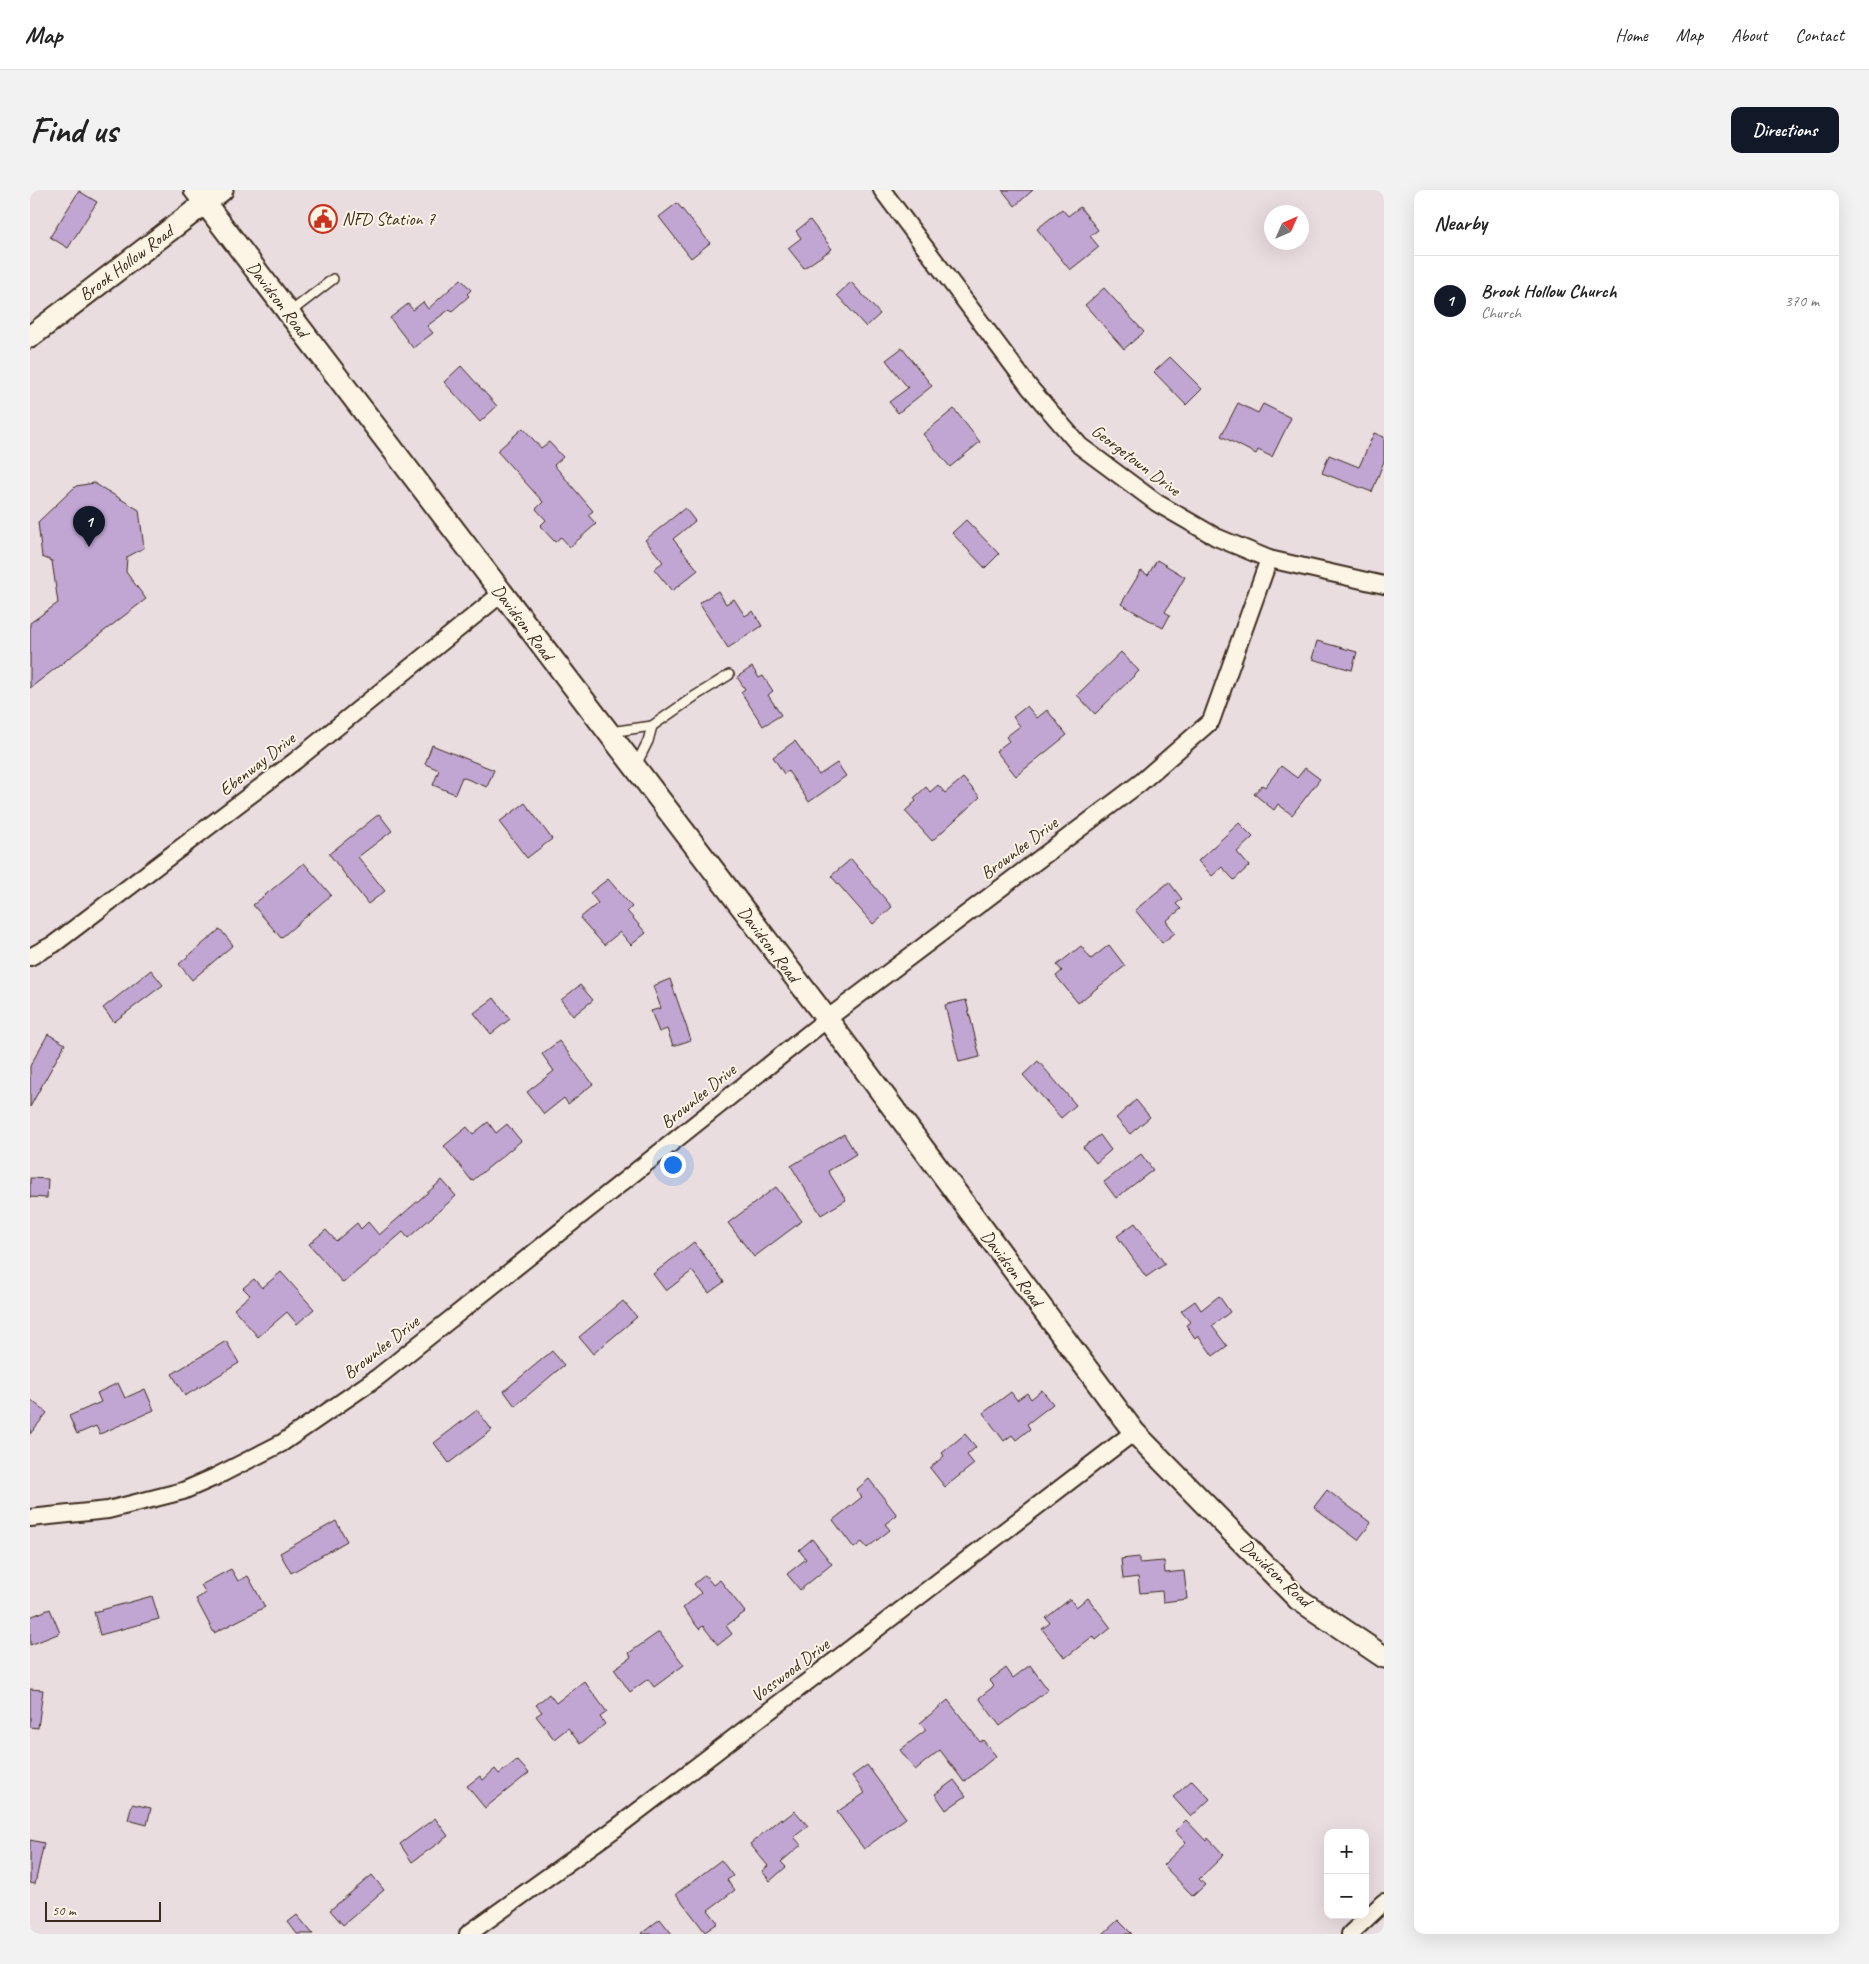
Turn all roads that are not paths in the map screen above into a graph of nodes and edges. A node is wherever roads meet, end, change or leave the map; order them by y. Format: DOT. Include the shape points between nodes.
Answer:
graph roads {
  1 [pos="222,190"];
  2 [pos="882,190"];
  3 [pos="200,196"];
  4 [pos="333,279"];
  5 [pos="289,314"];
  6 [pos="30,337"];
  7 [pos="1269,559"];
  8 [pos="1384,585"];
  9 [pos="501,594"];
  10 [pos="729,675"];
  11 [pos="652,726"];
  12 [pos="607,732"];
  13 [pos="634,768"];
  14 [pos="30,958"];
  15 [pos="827,1019"];
  16 [pos="1134,1432"];
  17 [pos="30,1518"];
  18 [pos="1384,1657"];
  19 [pos="1384,1902"];
  20 [pos="468,1934"];
  21 [pos="1350,1934"];
  1 -- 3 [label="street, Brook Hollow Road"];
  2 -- 7 [label="street, Georgetown Drive" via="1030,388 1080,446 1157,503 1216,537"];
  3 -- 5 [label="street, Davidson Road"];
  3 -- 6 [label="street, Brook Hollow Road"];
  4 -- 5 [label="lane"];
  5 -- 9 [label="street, Davidson Road"];
  7 -- 8 [label="street, Georgetown Drive"];
  7 -- 15 [label="street, Brownlee Drive" via="1211,721 1140,783"];
  9 -- 12 [label="street, Davidson Road"];
  9 -- 14 [label="street, Ebenway Drive" via="295,761 54,944"];
  10 -- 11 [label="lane"];
  11 -- 12 [label="lane"];
  11 -- 13 [label="lane"];
  12 -- 13 [label="street, Davidson Road"];
  13 -- 15 [label="street, Davidson Road"];
  15 -- 16 [label="street, Davidson Road"];
  15 -- 17 [label="street, Brownlee Drive" via="378,1377 282,1443 183,1491 108,1510"];
  16 -- 18 [label="street, Davidson Road" via="1298,1599"];
  16 -- 20 [label="street, Vosswood Drive" via="616,1828"];
  19 -- 21 [label="street"];
}
